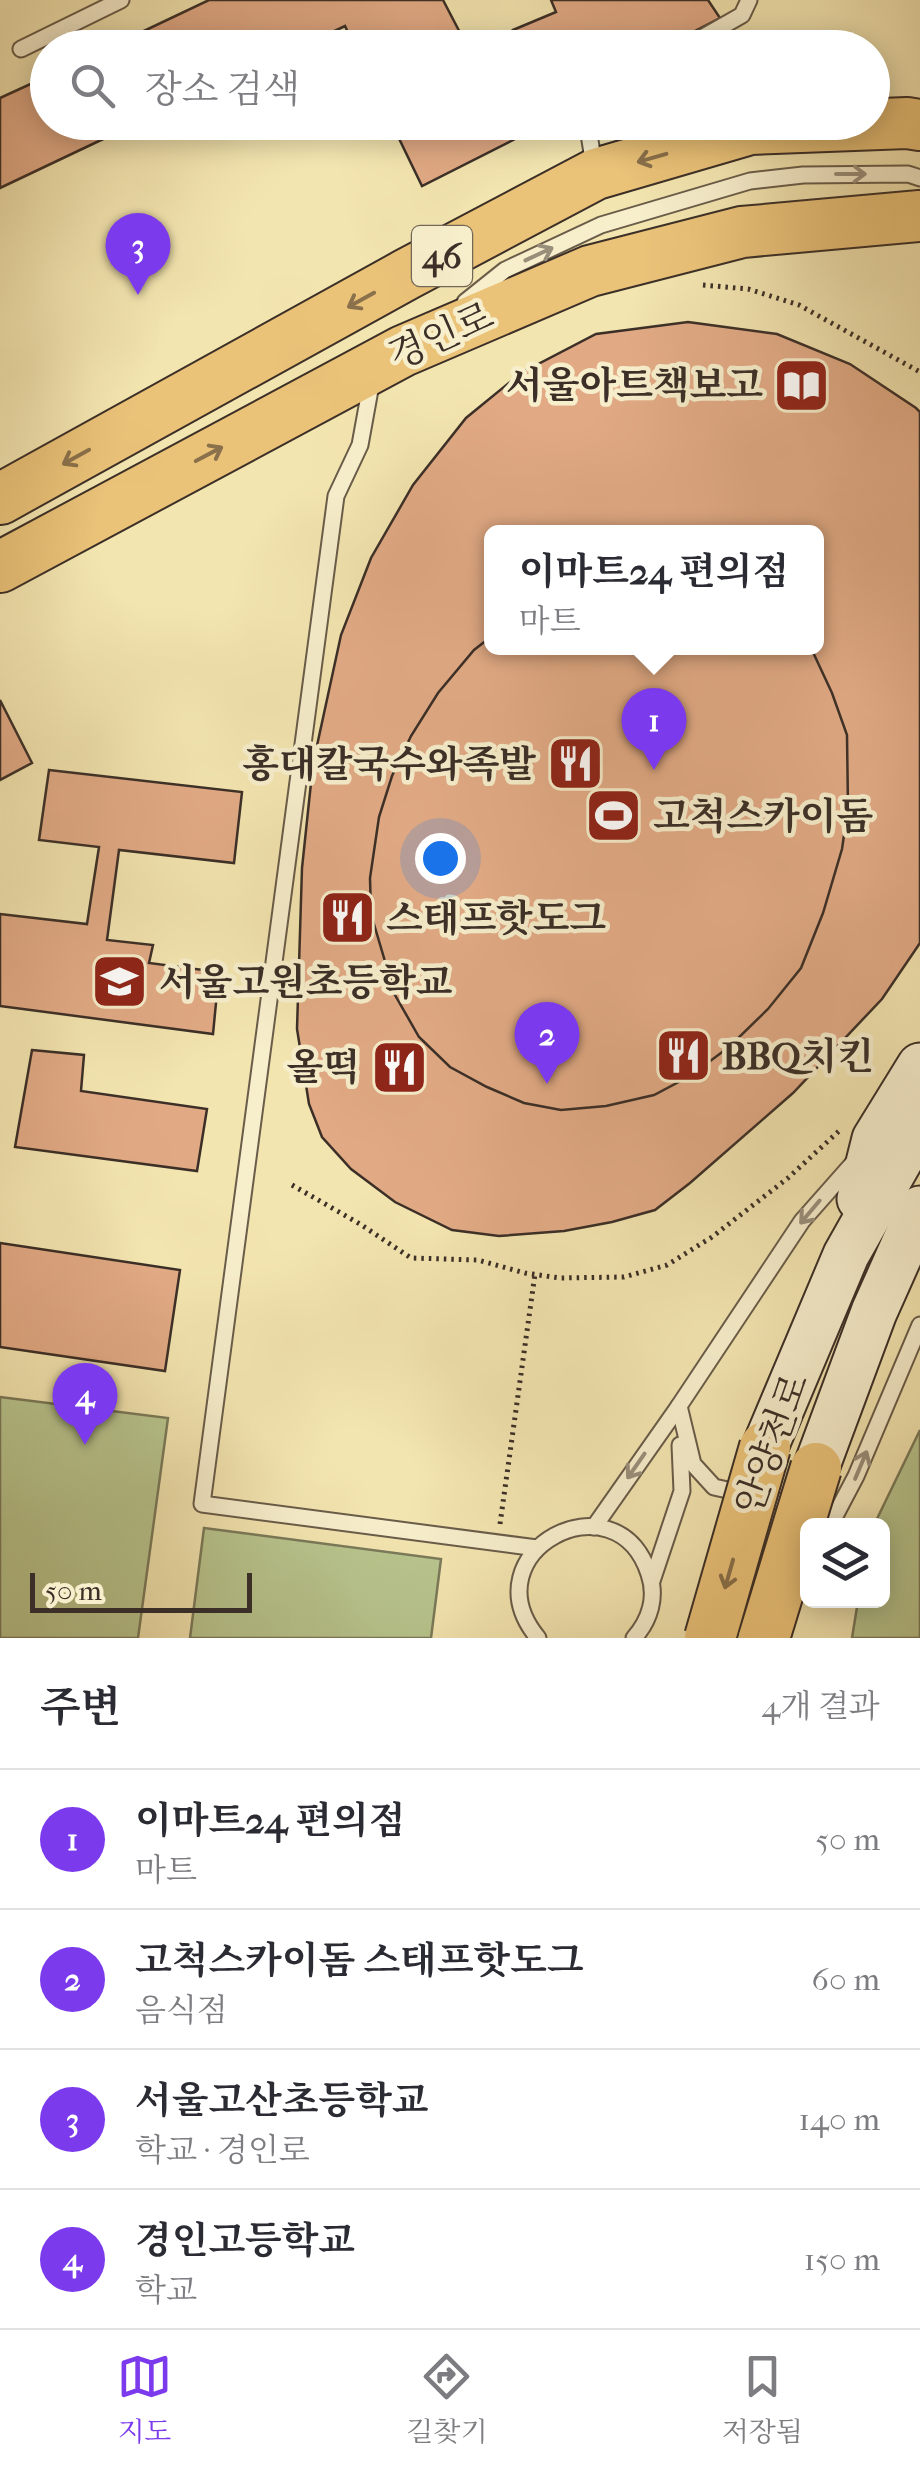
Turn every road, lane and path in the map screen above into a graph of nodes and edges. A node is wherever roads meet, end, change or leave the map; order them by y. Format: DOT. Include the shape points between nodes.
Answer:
graph roads {
  1 [pos="120,0"];
  2 [pos="749,0"];
  3 [pos="59,30"];
  4 [pos="717,30"];
  5 [pos="30,45"];
  6 [pos="21,49"];
  7 [pos="890,125"];
  8 [pos="920,125"];
  9 [pos="590,140"];
  10 [pos="712,140"];
  11 [pos="596,174"];
  12 [pos="920,178"];
  13 [pos="920,216"];
  14 [pos="692,284"];
  15 [pos="389,358"];
  16 [pos="920,372"];
  17 [pos="0,499"];
  18 [pos="0,567"];
  19 [pos="920,1066"];
  20 [pos="920,1124"];
  21 [pos="859,1133"];
  22 [pos="292,1185"];
  23 [pos="920,1210"];
  24 [pos="920,1244"];
  25 [pos="846,1255"];
  26 [pos="535,1274"];
  27 [pos="874,1312"];
  28 [pos="920,1326"];
  29 [pos="678,1406"];
  30 [pos="765,1447"];
  31 [pos="816,1468"];
  32 [pos="594,1526"];
  33 [pos="498,1541"];
  34 [pos="536,1548"];
  35 [pos="652,1581"];
  36 [pos="538,1638"];
  37 [pos="634,1638"];
  38 [pos="710,1638"];
  39 [pos="764,1638"];
  1 -- 3 [label="lane"];
  2 -- 4 [label="lane" via="742,16"];
  5 -- 6 [label="lane"];
  8 -- 7 [label="main road, 경인로 / 46, one-way"];
  9 -- 11 [label="lane"];
  10 -- 11 [label="main road, 경인로 / 46, one-way"];
  11 -- 17 [label="main road, 경인로 / 46, one-way"];
  15 -- 12 [label="lane, one-way" via="505,270 601,225 750,181 803,175"];
  13 -- 15 [label="main road, 경인로 / 46" via="742,232 608,266"];
  14 -- 16 [label="path" via="748,289 799,305"];
  18 -- 15 [label="main road, 경인로 / 46, one-way"];
  15 -- 33 [label="lane" via="336,496 202,1504"];
  19 -- 21 [label="main road"];
  20 -- 25 [label="main road"];
  21 -- 25 [label="main road"];
  21 -- 26 [label="path" via="668,1265 624,1277"];
  21 -- 29 [label="lane, one-way"];
  22 -- 26 [label="path" via="411,1258 478,1260"];
  23 -- 27 [label="main road"];
  24 -- 27 [label="main road"];
  25 -- 30 [label="main road, 안양천로"];
  26 -- 33 [label="path"];
  27 -- 31 [label="main road, 안양천로"];
  29 -- 28 [label="lane, one-way" via="693,1464 714,1487 836,1514"];
  29 -- 32 [label="lane, one-way"];
  29 -- 35 [label="lane" via="682,1491"];
  30 -- 38 [label="main road, 안양천로, one-way, bridge"];
  31 -- 39 [label="main road, 안양천로, bridge"];
  32 -- 34 [label="lane" via="553,1534"];
  32 -- 35 [label="lane" via="632,1544"];
  33 -- 34 [label="lane"];
  34 -- 36 [label="lane" via="520,1582 520,1601"];
  35 -- 37 [label="lane" via="648,1619"];
}
